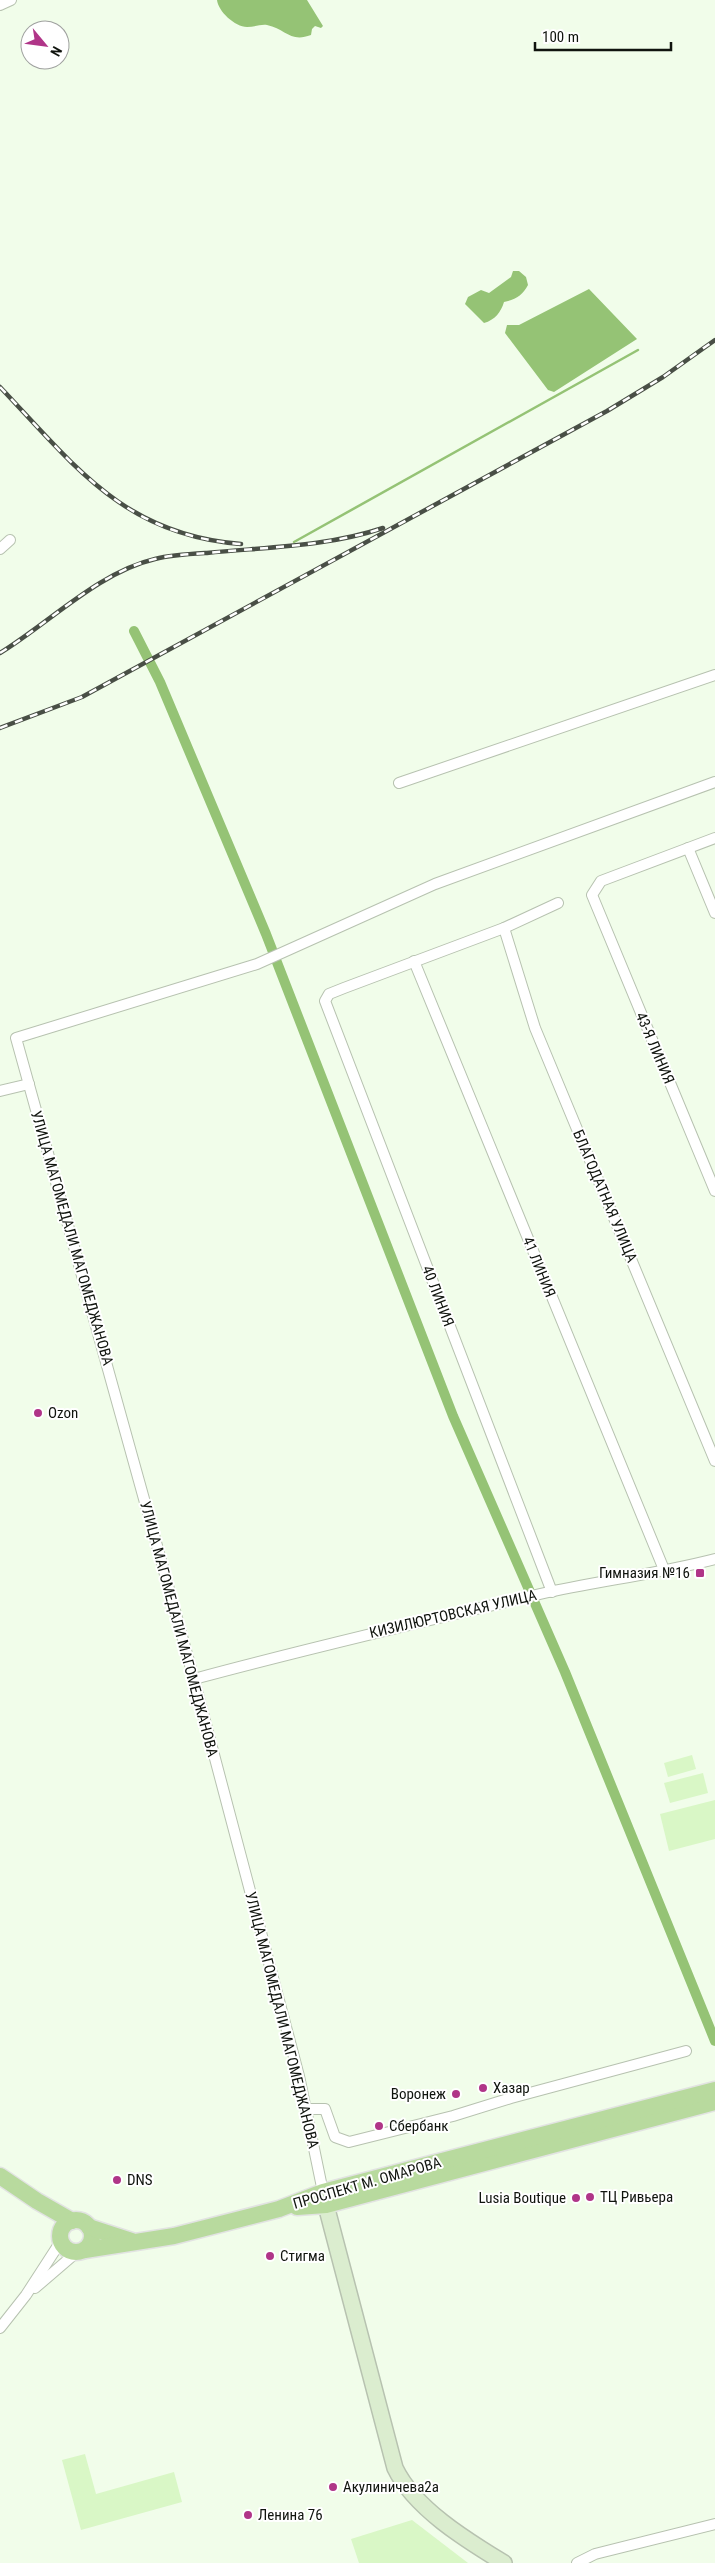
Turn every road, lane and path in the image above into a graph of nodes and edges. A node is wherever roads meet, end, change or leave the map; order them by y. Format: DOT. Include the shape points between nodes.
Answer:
graph roads {
  1 [pos="11,0"];
  2 [pos="0,4"];
  3 [pos="10,540"];
  4 [pos="0,549"];
  5 [pos="715,675"];
  6 [pos="715,782"];
  7 [pos="399,783"];
  8 [pos="715,838"];
  9 [pos="688,848"];
  10 [pos="558,903"];
  11 [pos="715,913"];
  12 [pos="504,928"];
  13 [pos="414,961"];
  14 [pos="29,1084"];
  15 [pos="0,1091"];
  16 [pos="715,1191"];
  17 [pos="715,1460"];
  18 [pos="715,1559"];
  19 [pos="665,1572"];
  20 [pos="547,1593"];
  21 [pos="194,1679"];
  22 [pos="686,2051"];
  23 [pos="715,2090"];
  24 [pos="715,2102"];
  25 [pos="307,2109"];
  26 [pos="0,2176"];
  27 [pos="325,2199"];
  28 [pos="37,2201"];
  29 [pos="72,2221"];
  30 [pos="89,2227"];
  31 [pos="61,2238"];
  32 [pos="134,2241"];
  33 [pos="81,2251"];
  34 [pos="26,2295"];
  35 [pos="0,2328"];
  36 [pos="715,2524"];
  37 [pos="490,2558"];
  38 [pos="504,2563"];
  39 [pos="577,2563"];
  1 -- 2 [label="street"];
  3 -- 4 [label="street"];
  5 -- 7 [label="street"];
  6 -- 14 [label="street, УЛИЦА МАГОМЕДАЛИ МАГОМЕДЖАНОВA" via="435,884 257,964 16,1038"];
  8 -- 9 [label="street"];
  9 -- 11 [label="street"];
  9 -- 16 [label="street, 43-Я ЛИНИЯ" via="601,881 592,895"];
  10 -- 12 [label="street"];
  12 -- 13 [label="street"];
  12 -- 17 [label="street, БЛАГОДАТНАЯ УЛИЦА" via="535,1028"];
  13 -- 19 [label="street, 41 ЛИНИЯ"];
  13 -- 20 [label="street, 40 ЛИНИЯ" via="329,994 325,1001"];
  14 -- 15 [label="street"];
  14 -- 21 [label="street, УЛИЦА МАГОМЕДАЛИ МАГОМЕДЖАНОВA"];
  18 -- 19 [label="street, КИЗИЛЮРТОВСКАЯ УЛИЦА"];
  19 -- 20 [label="street, КИЗИЛЮРТОВСКАЯ УЛИЦА"];
  20 -- 21 [label="street, КИЗИЛЮРТОВСКАЯ УЛИЦА" via="326,1643"];
  21 -- 25 [label="street, УЛИЦА МАГОМЕДАЛИ МАГОМЕДЖАНОВA"];
  22 -- 25 [label="street" via="348,2142 335,2138 325,2109"];
  23 -- 27 [label="main road, ПРОСПЕКТ М. ОМАРОВА"];
  24 -- 27 [label="main road, ПРОСПЕКТ М. ОМАРОВА"];
  25 -- 27 [label="street, УЛИЦА МАГОМЕДАЛИ МАГОМЕДЖАНОВA"];
  26 -- 28 [label="main road"];
  27 -- 32 [label="main road, ПРОСПЕКТ М. ОМАРОВА" via="161,2239"];
  27 -- 37 [label="main road" via="400,2479 421,2504"];
  28 -- 29 [label="main road"];
  28 -- 31 [label="main road"];
  29 -- 30 [label="main road" via="82,2221"];
  29 -- 31 [label="main road" via="64,2226"];
  30 -- 32 [label="main road"];
  30 -- 33 [label="main road" via="90,2243"];
  31 -- 33 [label="main road" via="70,2251"];
  31 -- 34 [label="street"];
  32 -- 33 [label="main road, ПРОСПЕКТ М. ОМАРОВА"];
  33 -- 34 [label="street"];
  34 -- 35 [label="street"];
  36 -- 39 [label="street" via="595,2554"];
  37 -- 38 [label="main road"];
}
